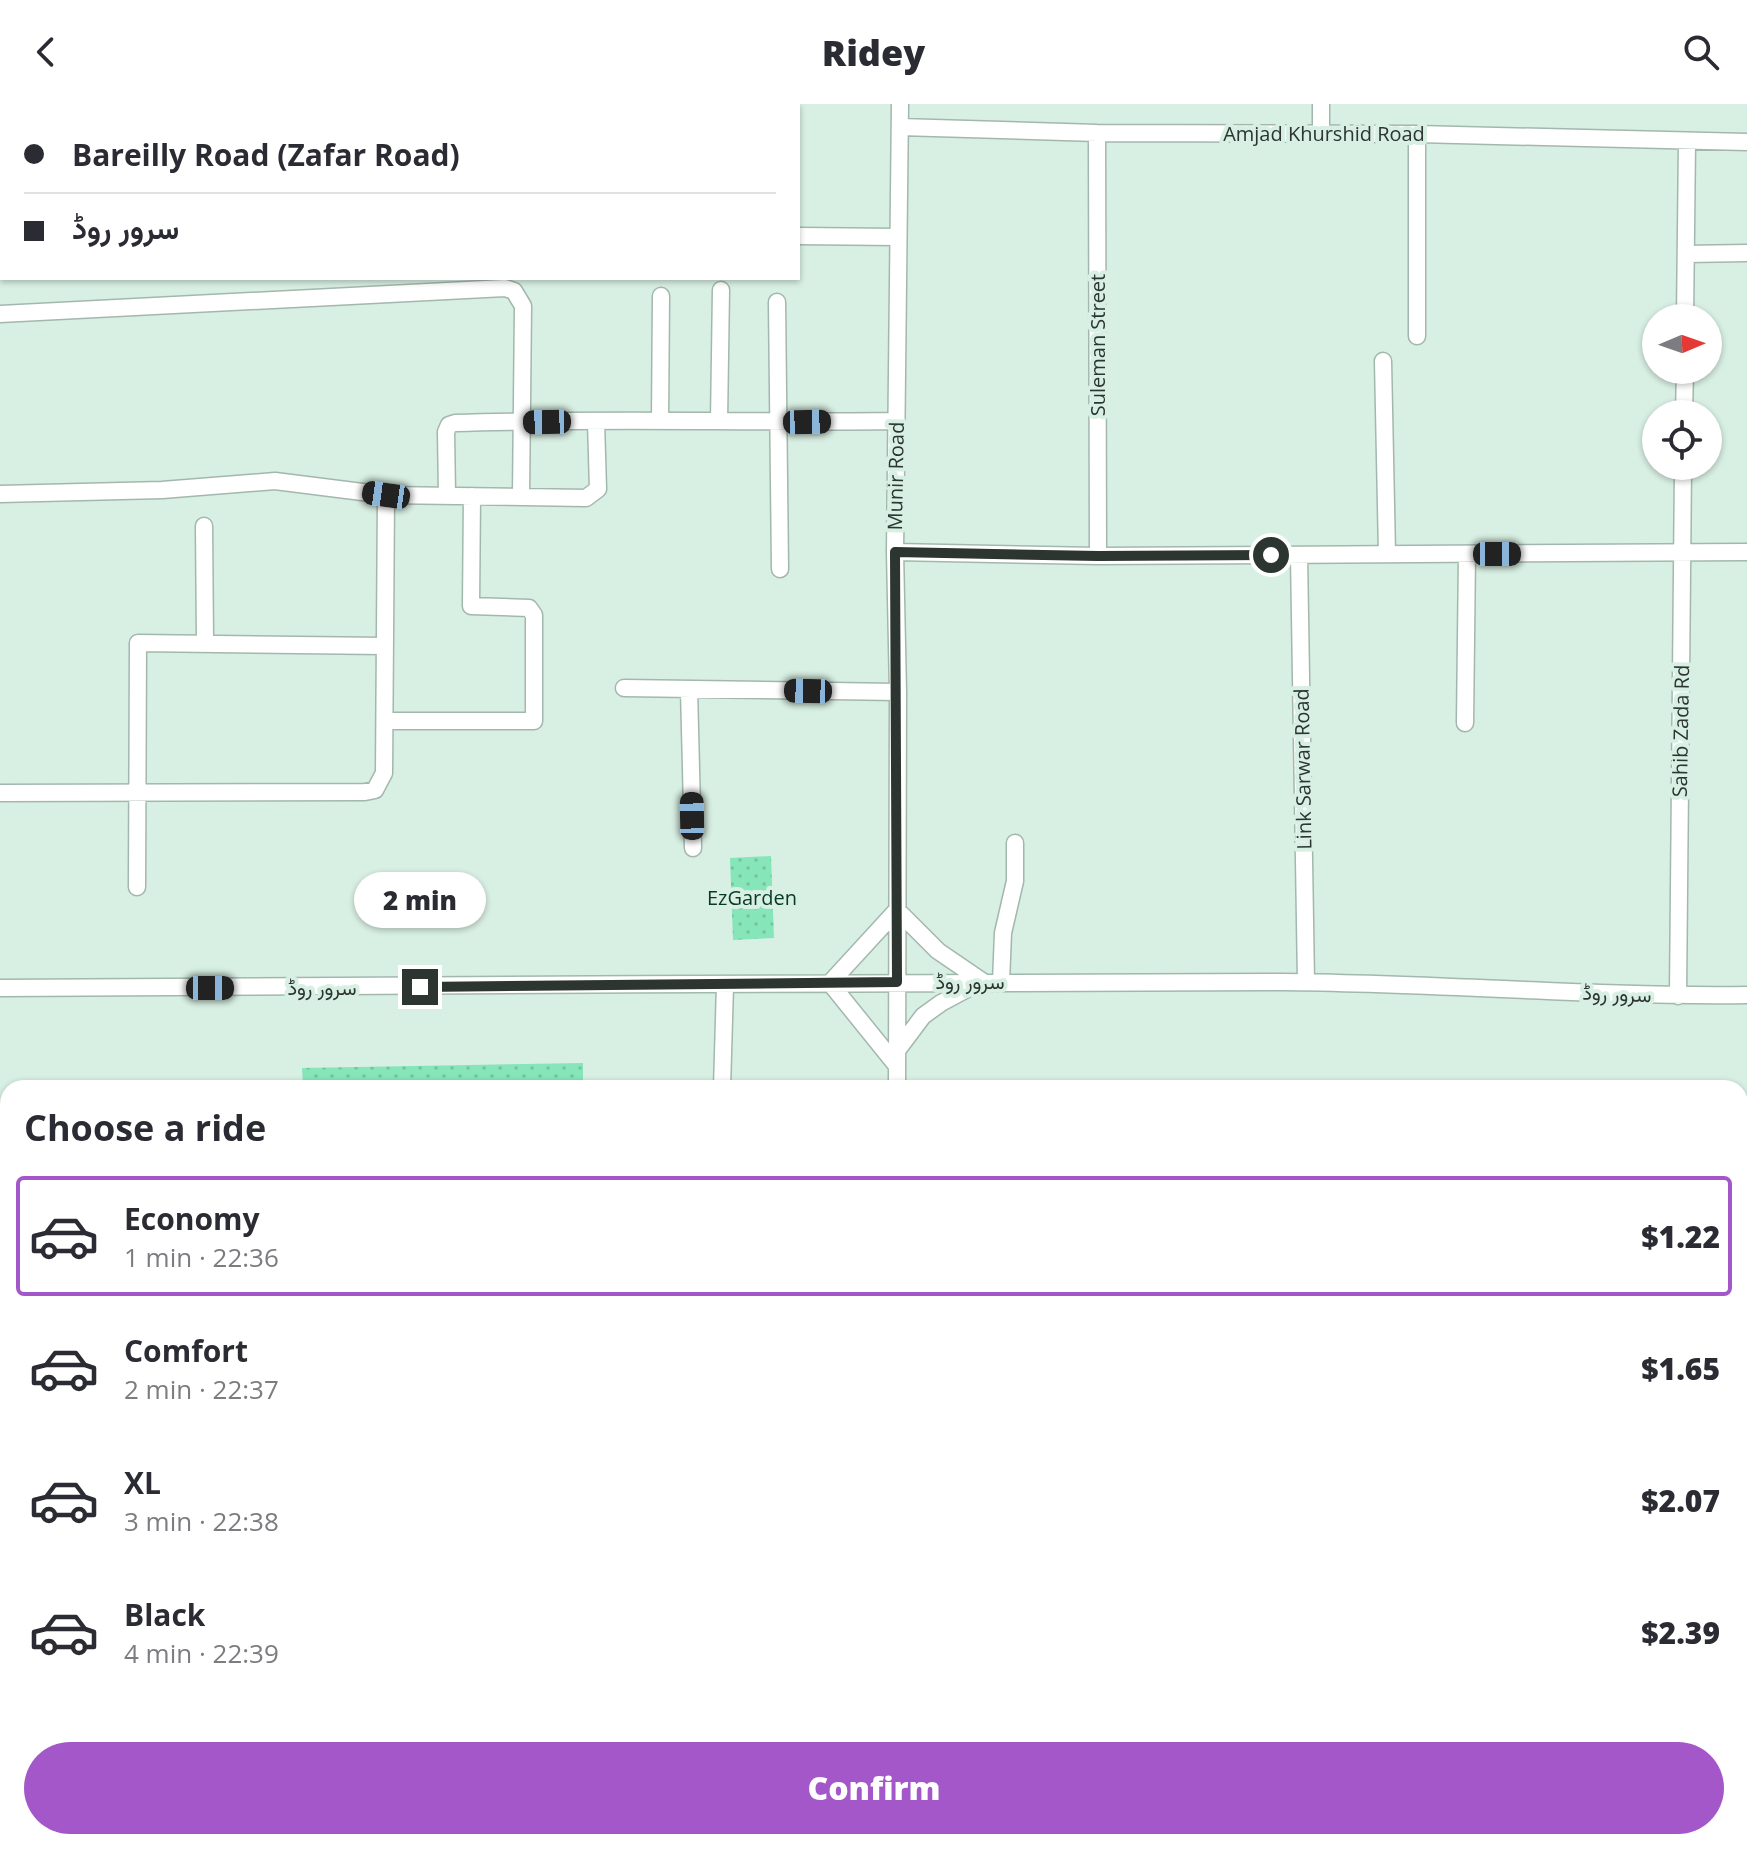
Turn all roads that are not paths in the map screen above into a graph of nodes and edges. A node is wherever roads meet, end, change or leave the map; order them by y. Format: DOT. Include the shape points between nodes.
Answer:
graph roads {
  1 [pos="900,104"];
  2 [pos="1321,104"];
  3 [pos="900,127"];
  4 [pos="1097,133"];
  5 [pos="1321,134"];
  6 [pos="1417,134"];
  7 [pos="1687,142"];
  8 [pos="1747,142"];
  9 [pos="800,236"];
  10 [pos="898,237"];
  11 [pos="1747,253"];
  12 [pos="1686,254"];
  13 [pos="721,290"];
  14 [pos="661,296"];
  15 [pos="777,302"];
  16 [pos="1685,304"];
  17 [pos="0,314"];
  18 [pos="1417,336"];
  19 [pos="1383,361"];
  20 [pos="660,420"];
  21 [pos="719,421"];
  22 [pos="897,421"];
  23 [pos="596,422"];
  24 [pos="523,423"];
  25 [pos="777,423"];
  26 [pos="1683,480"];
  27 [pos="0,494"];
  28 [pos="386,495"];
  29 [pos="447,495"];
  30 [pos="472,496"];
  31 [pos="521,496"];
  32 [pos="204,526"];
  33 [pos="895,552"];
  34 [pos="1682,552"];
  35 [pos="1747,552"];
  36 [pos="1387,554"];
  37 [pos="1467,554"];
  38 [pos="1299,555"];
  39 [pos="1098,556"];
  40 [pos="780,569"];
  41 [pos="205,642"];
  42 [pos="384,646"];
  43 [pos="624,688"];
  44 [pos="689,689"];
  45 [pos="898,692"];
  46 [pos="386,721"];
  47 [pos="1465,723"];
  48 [pos="0,793"];
  49 [pos="136,794"];
  50 [pos="1015,843"];
  51 [pos="693,848"];
  52 [pos="137,887"];
  53 [pos="897,910"];
  54 [pos="982,981"];
  55 [pos="897,982"];
  56 [pos="1001,982"];
  57 [pos="1306,982"];
  58 [pos="830,983"];
  59 [pos="725,985"];
  60 [pos="0,988"];
  61 [pos="1747,995"];
  62 [pos="1678,996"];
  63 [pos="896,1059"];
  64 [pos="722,1080"];
  65 [pos="897,1080"];
  1 -- 3 [label="street, Munir Road"];
  2 -- 5 [label="street"];
  3 -- 4 [label="street, Amjad Khurshid Road"];
  3 -- 10 [label="street, Munir Road"];
  4 -- 5 [label="street, Amjad Khurshid Road"];
  4 -- 39 [label="street, Suleman Street"];
  5 -- 6 [label="street, Amjad Khurshid Road"];
  6 -- 7 [label="street, Amjad Khurshid Road"];
  6 -- 18 [label="street"];
  7 -- 8 [label="street, Amjad Khurshid Road"];
  7 -- 12 [label="street"];
  9 -- 10 [label="street"];
  10 -- 22 [label="street, Munir Road"];
  11 -- 12 [label="street"];
  12 -- 16 [label="street"];
  13 -- 21 [label="street"];
  14 -- 20 [label="street"];
  15 -- 25 [label="street"];
  17 -- 24 [label="street" via="505,288 514,291 523,306"];
  19 -- 36 [label="street"];
  20 -- 21 [label="street"];
  20 -- 23 [label="street"];
  21 -- 25 [label="street"];
  22 -- 25 [label="street"];
  22 -- 33 [label="street, Munir Road"];
  23 -- 24 [label="street"];
  23 -- 31 [label="street" via="598,489 586,498"];
  24 -- 29 [label="street" via="449,425"];
  24 -- 31 [label="street"];
  25 -- 40 [label="street"];
  26 -- 34 [label="street, Sahib Zada Rd"];
  27 -- 28 [label="street" via="275,481"];
  28 -- 29 [label="street"];
  28 -- 42 [label="street"];
  29 -- 30 [label="street"];
  30 -- 31 [label="street"];
  30 -- 46 [label="street" via="471,606 529,608 534,615 534,721"];
  32 -- 41 [label="street"];
  33 -- 39 [label="street"];
  33 -- 45 [label="street, Munir Road"];
  34 -- 35 [label="street"];
  34 -- 37 [label="street"];
  34 -- 62 [label="street, Sahib Zada Rd"];
  36 -- 37 [label="street"];
  36 -- 38 [label="street"];
  37 -- 47 [label="street"];
  38 -- 39 [label="street"];
  38 -- 57 [label="street, Link Sarwar Road"];
  41 -- 42 [label="street"];
  41 -- 49 [label="street" via="138,643"];
  42 -- 46 [label="street"];
  43 -- 44 [label="street"];
  44 -- 45 [label="street"];
  44 -- 51 [label="street"];
  45 -- 53 [label="street, Munir Road"];
  46 -- 49 [label="street" via="384,773 375,790"];
  48 -- 49 [label="street"];
  49 -- 52 [label="street"];
  50 -- 56 [label="street"];
  53 -- 54 [label="street" via="938,951"];
  53 -- 55 [label="street, Munir Road"];
  53 -- 58 [label="street"];
  54 -- 55 [label="street, سرور روڈ"];
  54 -- 56 [label="street, سرور روڈ"];
  54 -- 63 [label="street" via="923,1016"];
  55 -- 58 [label="street, سرور روڈ"];
  55 -- 63 [label="street, Munir Road"];
  56 -- 57 [label="street, سرور روڈ"];
  57 -- 62 [label="street, سرور روڈ"];
  58 -- 59 [label="street, سرور روڈ"];
  58 -- 63 [label="street"];
  59 -- 60 [label="street, سرور روڈ"];
  59 -- 64 [label="street"];
  61 -- 62 [label="street, سرور روڈ"];
  63 -- 65 [label="street, Munir Road"];
}
